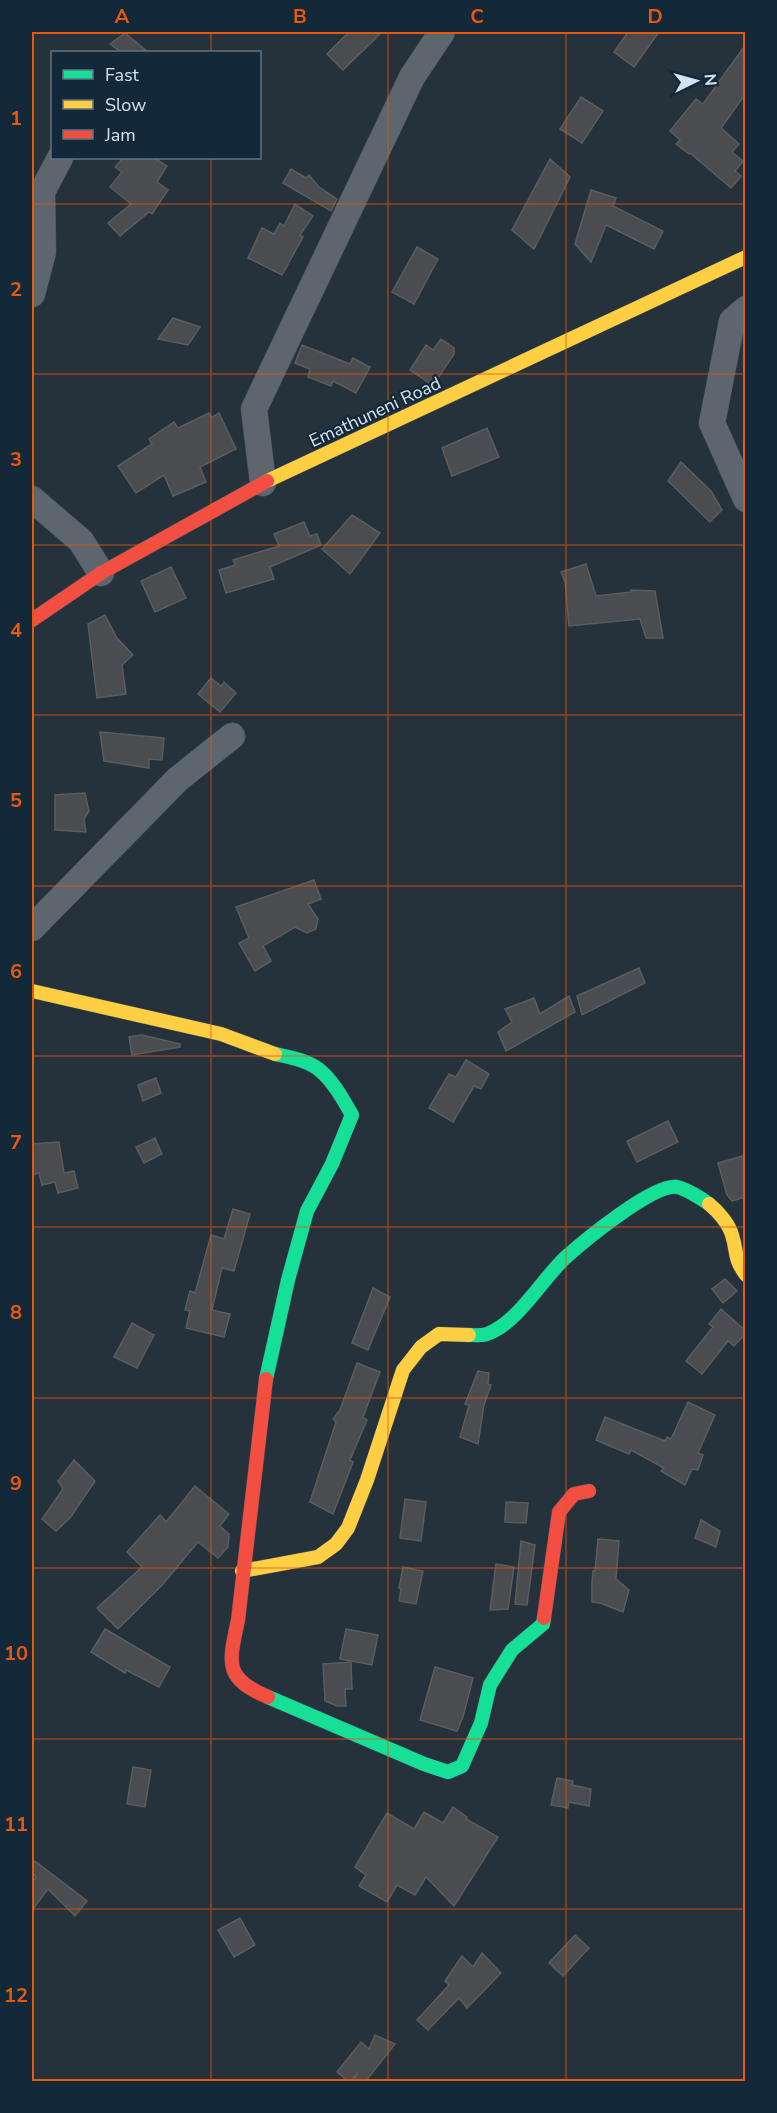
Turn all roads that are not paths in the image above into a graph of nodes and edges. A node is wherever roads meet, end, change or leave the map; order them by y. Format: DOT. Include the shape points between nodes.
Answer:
graph roads {
  1 [pos="442,32"];
  2 [pos="59,159"];
  3 [pos="746,257"];
  4 [pos="32,294"];
  5 [pos="746,309"];
  6 [pos="263,483"];
  7 [pos="32,499"];
  8 [pos="746,499"];
  9 [pos="101,573"];
  10 [pos="32,620"];
  11 [pos="232,736"];
  12 [pos="32,928"];
  13 [pos="32,991"];
  14 [pos="746,1275"];
  15 [pos="589,1491"];
  16 [pos="242,1571"];
  1 -- 6 [label="street" via="412,77 254,409"];
  2 -- 4 [label="street" via="42,192 43,252"];
  3 -- 6 [label="street, Emathuneni Road"];
  5 -- 8 [label="street" via="732,321 712,423"];
  6 -- 9 [label="street, Emathuneni Road"];
  7 -- 9 [label="street" via="81,541"];
  9 -- 10 [label="street, Emathuneni Road"];
  11 -- 12 [label="street" via="178,779"];
  13 -- 16 [label="street" via="221,1034 300,1060 317,1068 352,1115 307,1211 285,1292 267,1369"];
  14 -- 16 [label="street" via="737,1263 732,1232 705,1202 677,1187 663,1188 640,1200 565,1258 498,1329 484,1335 439,1334 421,1347 403,1370 367,1479 348,1528 336,1544 318,1557"];
  15 -- 16 [label="street" via="577,1491 559,1512 543,1624 512,1650 490,1685 481,1723 462,1766 448,1772 357,1737 242,1684 232,1669 231,1652"];
}
